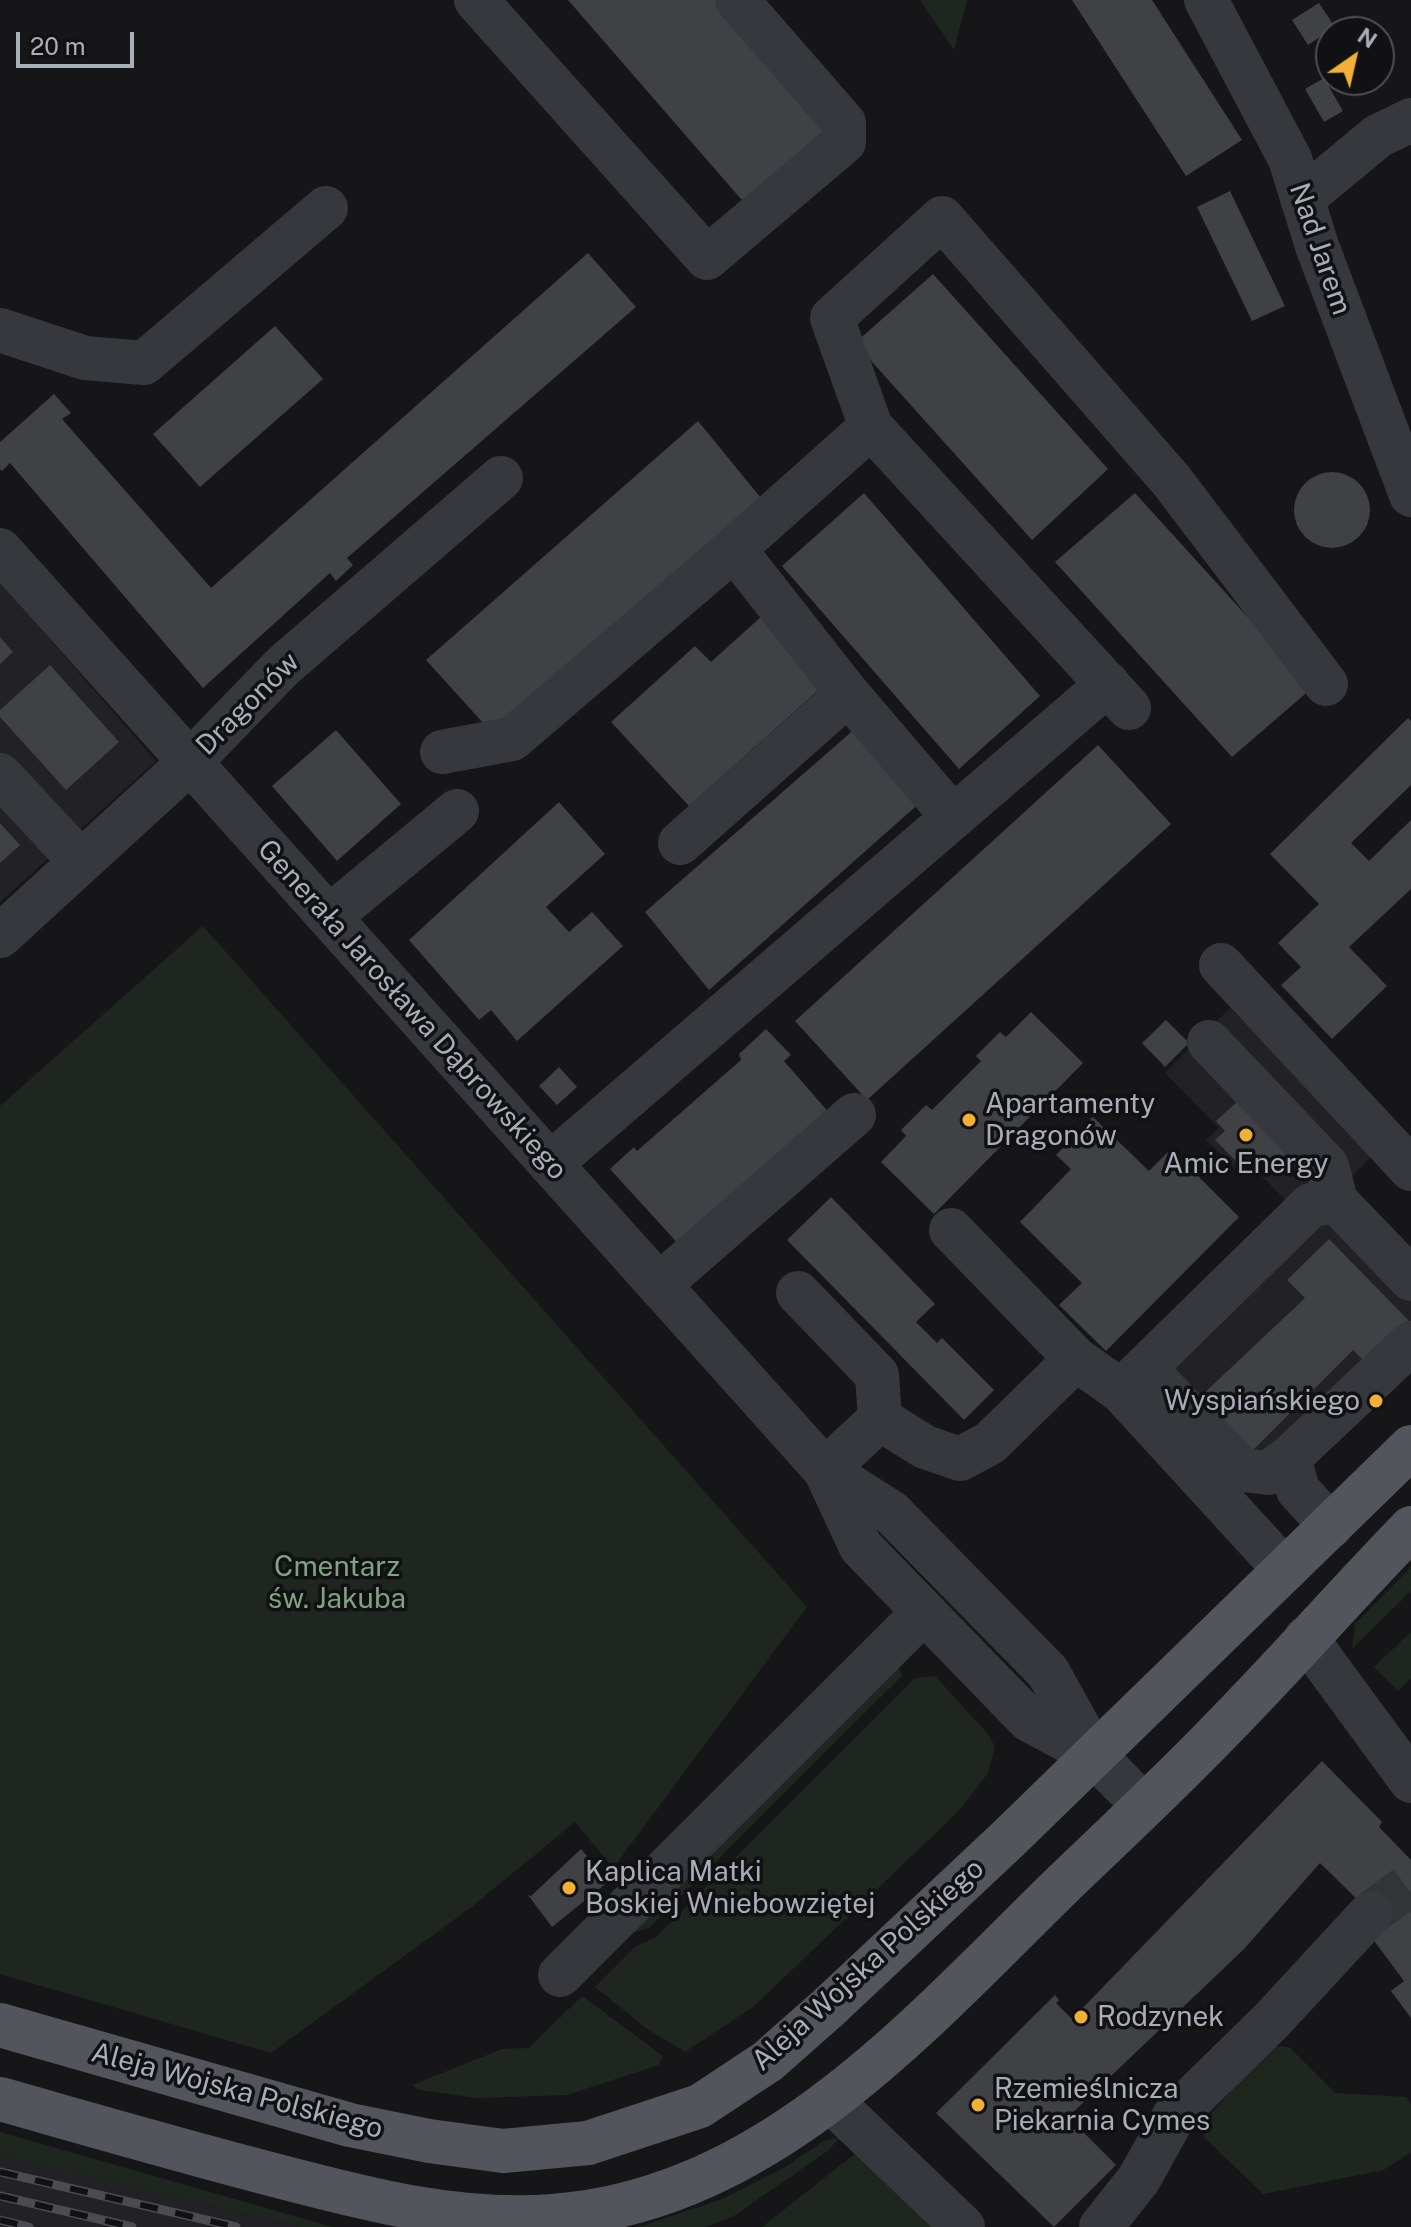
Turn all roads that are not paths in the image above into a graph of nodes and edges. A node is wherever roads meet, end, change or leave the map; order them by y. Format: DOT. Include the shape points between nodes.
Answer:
graph roads {
  1 [pos="476,0"];
  2 [pos="737,0"];
  3 [pos="1215,3"];
  4 [pos="1411,120"];
  5 [pos="1302,199"];
  6 [pos="326,208"];
  7 [pos="0,330"];
  8 [pos="871,427"];
  9 [pos="501,478"];
  10 [pos="1411,495"];
  11 [pos="734,549"];
  12 [pos="0,550"];
  13 [pos="1326,684"];
  14 [pos="848,694"];
  15 [pos="442,752"];
  16 [pos="190,762"];
  17 [pos="0,775"];
  18 [pos="457,811"];
  19 [pos="953,817"];
  20 [pos="680,843"];
  21 [pos="80,861"];
  22 [pos="329,917"];
  23 [pos="0,936"];
  24 [pos="1221,965"];
  25 [pos="1209,1042"];
  26 [pos="854,1115"];
  27 [pos="550,1164"];
  28 [pos="1411,1169"];
  29 [pos="1336,1201"];
  30 [pos="951,1230"];
  31 [pos="1411,1279"];
  32 [pos="659,1285"];
  33 [pos="798,1293"];
  34 [pos="1411,1343"];
  35 [pos="1076,1359"];
  36 [pos="1133,1380"];
  37 [pos="880,1419"];
  38 [pos="1411,1447"];
  39 [pos="1289,1458"];
  40 [pos="825,1470"];
  41 [pos="1331,1526"];
  42 [pos="1411,1528"];
  43 [pos="1285,1570"];
  44 [pos="924,1612"];
  45 [pos="1306,1638"];
  46 [pos="1094,1755"];
  47 [pos="1411,1781"];
  48 [pos="1144,1806"];
  49 [pos="1371,1913"];
  50 [pos="560,1975"];
  51 [pos="0,2025"];
  52 [pos="0,2099"];
  53 [pos="830,2100"];
  54 [pos="963,2227"];
  55 [pos="1101,2227"];
  1 -- 2 [label="street" via="707,258 844,142 844,123"];
  3 -- 5 [label="street, Nad Jarem" via="1290,159"];
  4 -- 5 [label="street" via="1378,136"];
  5 -- 10 [label="street, Nad Jarem"];
  6 -- 7 [label="street" via="144,363 85,358"];
  8 -- 11 [label="street"];
  8 -- 13 [label="street" via="832,318 942,218 1171,480"];
  8 -- 19 [label="street" via="1118,696"];
  9 -- 16 [label="street, Dragonów" via="283,666"];
  11 -- 14 [label="street"];
  11 -- 15 [label="street" via="512,739"];
  12 -- 16 [label="street, Generała Jarosława Dąbrowskiego"];
  14 -- 19 [label="street"];
  14 -- 20 [label="street"];
  16 -- 21 [label="street, Dragonów"];
  16 -- 22 [label="street, Generała Jarosława Dąbrowskiego"];
  17 -- 21 [label="street"];
  18 -- 22 [label="street"];
  19 -- 27 [label="street"];
  21 -- 23 [label="street, Dragonów"];
  22 -- 27 [label="street, Generała Jarosława Dąbrowskiego"];
  24 -- 28 [label="street"];
  25 -- 29 [label="street" via="1327,1166"];
  26 -- 32 [label="street"];
  27 -- 32 [label="street, Generała Jarosława Dąbrowskiego"];
  29 -- 31 [label="street"];
  29 -- 36 [label="street" via="1311,1205"];
  30 -- 35 [label="street"];
  32 -- 40 [label="street, Generała Jarosława Dąbrowskiego"];
  33 -- 37 [label="street" via="877,1375"];
  34 -- 39 [label="street"];
  35 -- 36 [label="street"];
  35 -- 37 [label="street" via="990,1443 960,1459 925,1447"];
  36 -- 39 [label="street" via="1243,1470 1268,1473"];
  36 -- 43 [label="street"];
  37 -- 40 [label="street"];
  38 -- 41 [label="main road, Aleja Wojska Polskiego"];
  39 -- 41 [label="street" via="1298,1490"];
  40 -- 44 [label="street, Generała Jarosława Dąbrowskiego" via="861,1547"];
  40 -- 46 [label="street, Generała Jarosława Dąbrowskiego" via="891,1512 1048,1672"];
  41 -- 43 [label="main road, Aleja Wojska Polskiego"];
  42 -- 45 [label="main road"];
  43 -- 46 [label="main road, Aleja Wojska Polskiego"];
  44 -- 46 [label="street, Generała Jarosława Dąbrowskiego" via="1029,1720"];
  44 -- 50 [label="street"];
  45 -- 47 [label="street"];
  45 -- 48 [label="main road"];
  46 -- 48 [label="street, Generała Jarosława Dąbrowskiego"];
  46 -- 51 [label="main road, Aleja Wojska Polskiego" via="768,2061 700,2106 588,2143 503,2151 429,2141 350,2125"];
  48 -- 53 [label="main road" via="917,2027"];
  49 -- 55 [label="street" via="1174,2116 1139,2179"];
  52 -- 53 [label="main road" via="376,2201 460,2216 554,2216 627,2204 701,2179 763,2148"];
  53 -- 54 [label="street"];
}
